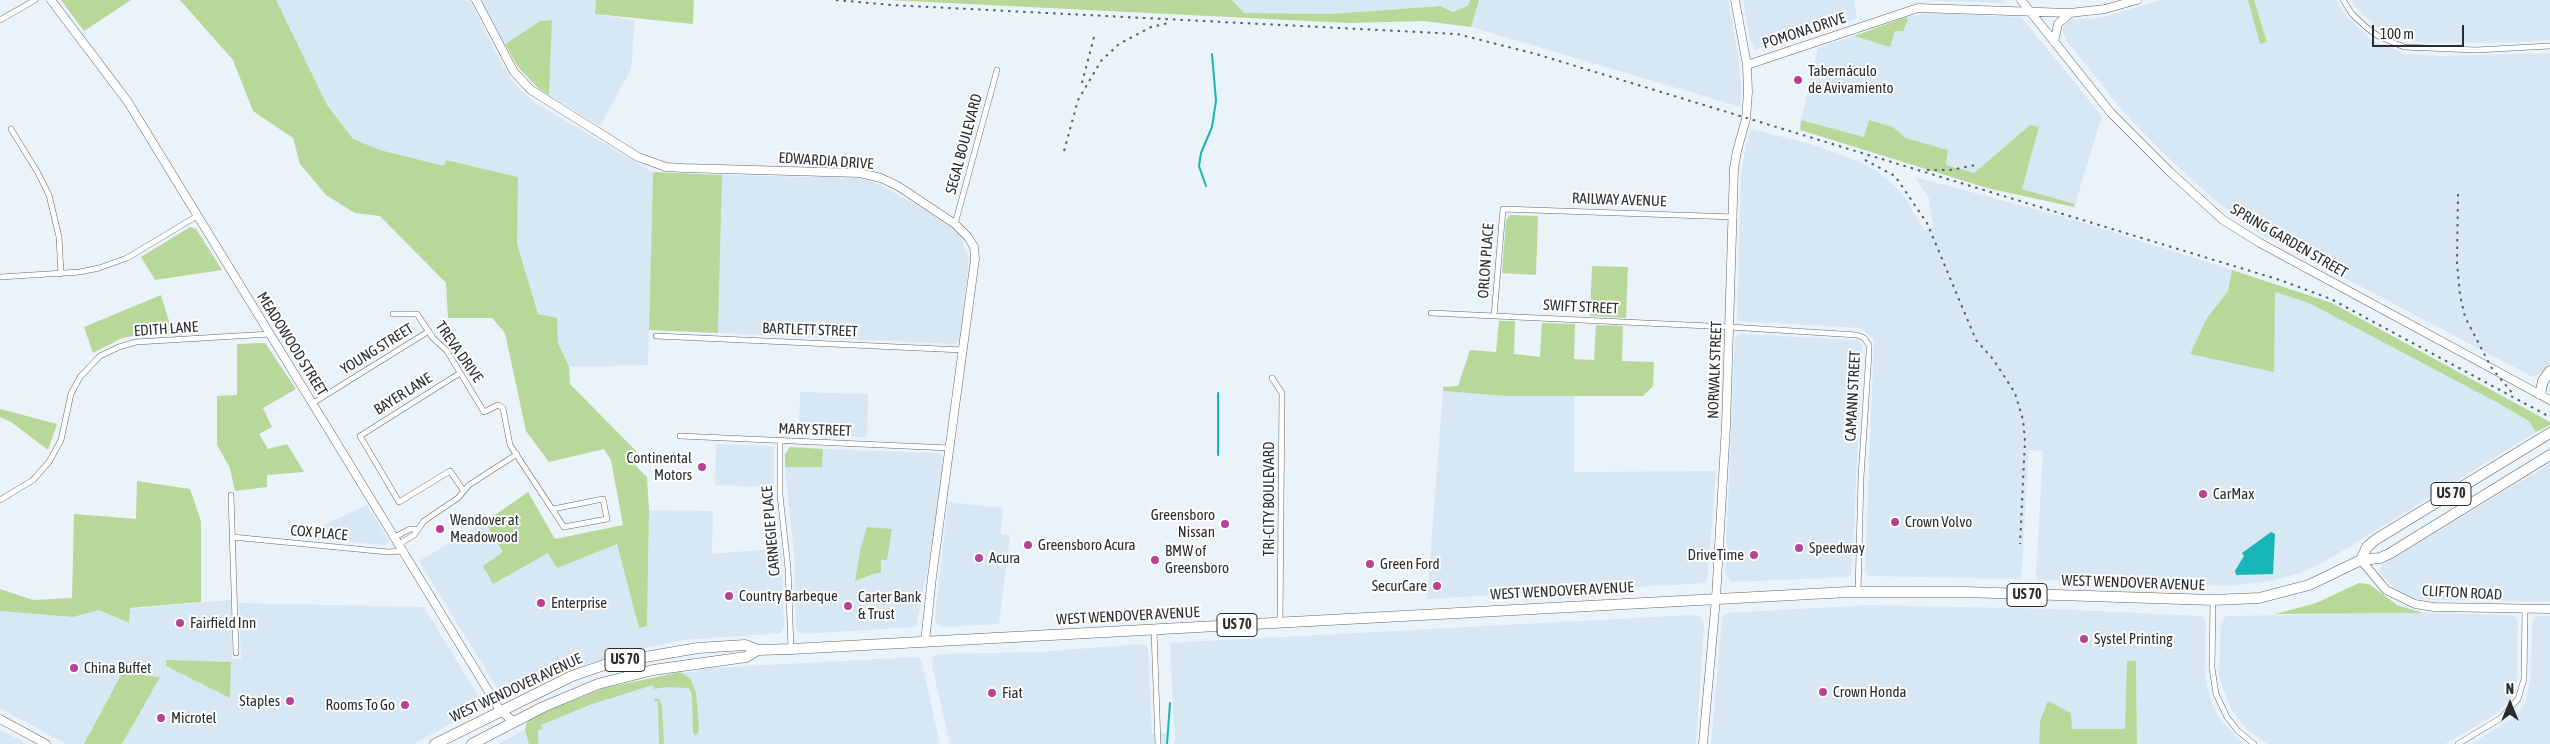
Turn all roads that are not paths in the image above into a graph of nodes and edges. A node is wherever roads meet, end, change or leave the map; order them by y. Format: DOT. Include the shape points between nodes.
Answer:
graph roads {
  1 [pos="35,0"];
  2 [pos="51,0"];
  3 [pos="476,0"];
  4 [pos="1735,0"];
  5 [pos="2021,0"];
  6 [pos="2136,0"];
  7 [pos="2343,0"];
  8 [pos="1917,4"];
  9 [pos="2029,11"];
  10 [pos="2070,12"];
  11 [pos="0,20"];
  12 [pos="2054,42"];
  13 [pos="2550,46"];
  14 [pos="1747,64"];
  15 [pos="997,70"];
  16 [pos="11,130"];
  17 [pos="1503,209"];
  18 [pos="197,216"];
  19 [pos="1734,217"];
  20 [pos="955,224"];
  21 [pos="61,274"];
  22 [pos="0,277"];
  23 [pos="1431,312"];
  24 [pos="393,314"];
  25 [pos="1494,316"];
  26 [pos="1730,327"];
  27 [pos="429,332"];
  28 [pos="270,334"];
  29 [pos="656,336"];
  30 [pos="963,350"];
  31 [pos="2550,371"];
  32 [pos="460,373"];
  33 [pos="1272,378"];
  34 [pos="2550,384"];
  35 [pos="2540,394"];
  36 [pos="2550,400"];
  37 [pos="313,403"];
  38 [pos="2550,434"];
  39 [pos="680,436"];
  40 [pos="780,441"];
  41 [pos="950,448"];
  42 [pos="517,454"];
  43 [pos="2550,455"];
  44 [pos="463,490"];
  45 [pos="231,495"];
  46 [pos="0,500"];
  47 [pos="553,509"];
  48 [pos="232,537"];
  49 [pos="399,544"];
  50 [pos="2361,560"];
  51 [pos="1858,592"];
  52 [pos="1716,598"];
  53 [pos="2213,600"];
  54 [pos="2525,609"];
  55 [pos="2550,609"];
  56 [pos="1280,622"];
  57 [pos="1154,630"];
  58 [pos="925,642"];
  59 [pos="791,649"];
  60 [pos="758,650"];
  61 [pos="236,654"];
  62 [pos="500,710"];
  63 [pos="0,719"];
  64 [pos="514,722"];
  65 [pos="502,728"];
  66 [pos="46,744"];
  67 [pos="434,744"];
  68 [pos="472,744"];
  69 [pos="1158,744"];
  70 [pos="1702,744"];
  71 [pos="2254,744"];
  72 [pos="2458,744"];
  1 -- 11 [label="street"];
  2 -- 18 [label="street, MEADOWOOD STREET" via="128,102"];
  3 -- 20 [label="street, EDWARDIA DRIVE" via="514,72 531,90 638,157 666,167 860,173 898,186"];
  4 -- 14 [label="street, NORWALK STREET"];
  5 -- 9 [label="street, SPRING GARDEN STREET"];
  6 -- 10 [label="street, POMONA DRIVE" via="2105,9"];
  7 -- 13 [label="street" via="2366,27 2404,47 2476,50"];
  8 -- 9 [label="street, POMONA DRIVE"];
  8 -- 14 [label="street, POMONA DRIVE"];
  9 -- 10 [label="street, POMONA DRIVE"];
  9 -- 12 [label="street, SPRING GARDEN STREET"];
  10 -- 12 [label="street" via="2058,24"];
  12 -- 35 [label="street, SPRING GARDEN STREET" via="2123,126 2223,220 2260,244"];
  14 -- 19 [label="street, NORWALK STREET" via="1746,120 1735,160"];
  15 -- 20 [label="street, SEGAL BOULEVARD"];
  16 -- 21 [label="street" via="48,195 59,237"];
  17 -- 19 [label="street, RAILWAY AVENUE"];
  17 -- 25 [label="street, ORLON PLACE"];
  18 -- 21 [label="street" via="127,258 99,268"];
  18 -- 28 [label="street, MEADOWOOD STREET"];
  19 -- 26 [label="street, NORWALK STREET"];
  20 -- 30 [label="street, EDWARDIA DRIVE" via="974,247 975,259"];
  21 -- 22 [label="street"];
  23 -- 25 [label="street, SWIFT STREET"];
  24 -- 27 [label="street, TREVA DRIVE" via="417,314"];
  25 -- 26 [label="street, SWIFT STREET"];
  26 -- 51 [label="street, CAMANN STREET" via="1857,335 1868,342"];
  26 -- 52 [label="street, NORWALK STREET"];
  27 -- 32 [label="street, TREVA DRIVE" via="447,350"];
  27 -- 37 [label="street, YOUNG STREET"];
  28 -- 37 [label="street, MEADOWOOD STREET"];
  28 -- 46 [label="street, EDITH LANE" via="136,342 100,356 80,377 71,394 61,440 49,462 33,480"];
  29 -- 30 [label="street, BARTLETT STREET"];
  30 -- 41 [label="street, EDWARDIA DRIVE"];
  31 -- 35 [label="highway" via="2542,382"];
  32 -- 42 [label="street, TREVA DRIVE" via="484,412 498,405 503,408 508,440"];
  32 -- 44 [label="street, BAYER LANE" via="360,436 399,502 450,470"];
  33 -- 56 [label="street, TRI-CITY BOULEVARD" via="1282,393"];
  34 -- 35 [label="highway"];
  35 -- 36 [label="street, SPRING GARDEN STREET"];
  37 -- 49 [label="street, MEADOWOOD STREET"];
  38 -- 50 [label="highway, WEST WENDOVER AVENUE / US 70" via="2376,540 2367,547"];
  39 -- 40 [label="street, MARY STREET"];
  40 -- 41 [label="street, MARY STREET"];
  40 -- 59 [label="street, CARNEGIE PLACE" via="780,495 788,568"];
  41 -- 58 [label="street, EDWARDIA DRIVE"];
  42 -- 44 [label="street, COX PLACE"];
  42 -- 47 [label="street, TREVA DRIVE"];
  43 -- 50 [label="highway, WEST WENDOVER AVENUE / US 70" via="2389,554"];
  44 -- 49 [label="street, COX PLACE" via="458,498 416,529 410,529"];
  45 -- 48 [label="street"];
  47 -- 47 [label="street, TREVA DRIVE" via="564,527 607,519 603,498"];
  48 -- 49 [label="street, COX PLACE" via="388,552"];
  48 -- 61 [label="street"];
  49 -- 62 [label="street, MEADOWOOD STREET"];
  50 -- 53 [label="highway, WEST WENDOVER AVENUE / US 70" via="2333,575 2290,591 2259,598"];
  50 -- 54 [label="street, CLIFTON ROAD" via="2386,590 2415,604"];
  51 -- 52 [label="highway, WEST WENDOVER AVENUE / US 70"];
  51 -- 53 [label="highway, WEST WENDOVER AVENUE / US 70"];
  52 -- 56 [label="highway, WEST WENDOVER AVENUE / US 70"];
  52 -- 70 [label="street, NORWALK STREET"];
  53 -- 71 [label="street" via="2212,668 2216,694 2227,717"];
  54 -- 55 [label="street, CLIFTON ROAD"];
  54 -- 72 [label="street" via="2524,679 2518,699 2501,718"];
  56 -- 57 [label="highway, WEST WENDOVER AVENUE / US 70"];
  57 -- 58 [label="highway, WEST WENDOVER AVENUE / US 70"];
  57 -- 69 [label="street"];
  58 -- 59 [label="highway, WEST WENDOVER AVENUE / US 70"];
  59 -- 60 [label="highway, WEST WENDOVER AVENUE / US 70"];
  60 -- 62 [label="highway, WEST WENDOVER AVENUE / US 70" via="745,645 698,648 610,663 572,676"];
  60 -- 64 [label="highway, WEST WENDOVER AVENUE / US 70" via="746,658 676,666 598,684"];
  62 -- 64 [label="street, MEADOWOOD STREET"];
  62 -- 65 [label="street, MEADOWOOD STREET"];
  62 -- 67 [label="highway, WEST WENDOVER AVENUE / US 70"];
  63 -- 66 [label="street"];
  64 -- 65 [label="highway, WEST WENDOVER AVENUE / US 70"];
  65 -- 68 [label="highway, WEST WENDOVER AVENUE / US 70"];
}
